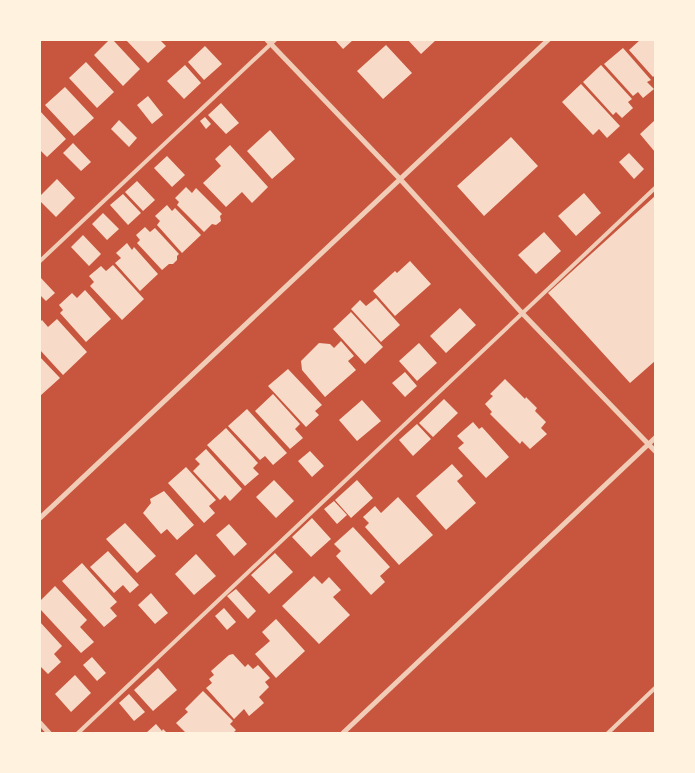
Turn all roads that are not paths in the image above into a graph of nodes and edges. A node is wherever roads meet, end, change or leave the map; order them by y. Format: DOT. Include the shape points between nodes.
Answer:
graph roads {
  1 [pos="548,40"];
  2 [pos="271,41"];
  3 [pos="400,179"];
  4 [pos="655,188"];
  5 [pos="40,262"];
  6 [pos="522,312"];
  7 [pos="655,438"];
  8 [pos="649,444"];
  9 [pos="655,451"];
  10 [pos="40,518"];
  11 [pos="655,688"];
  12 [pos="40,723"];
  13 [pos="49,733"];
  14 [pos="78,733"];
  15 [pos="343,733"];
  16 [pos="608,733"];
  1 -- 3 [label="street"];
  2 -- 3 [label="street"];
  2 -- 5 [label="lane"];
  3 -- 6 [label="street"];
  3 -- 10 [label="street"];
  4 -- 6 [label="lane"];
  6 -- 8 [label="street"];
  6 -- 14 [label="lane"];
  7 -- 8 [label="street"];
  8 -- 9 [label="street"];
  8 -- 15 [label="street"];
  11 -- 16 [label="lane"];
  12 -- 13 [label="street"];
}
